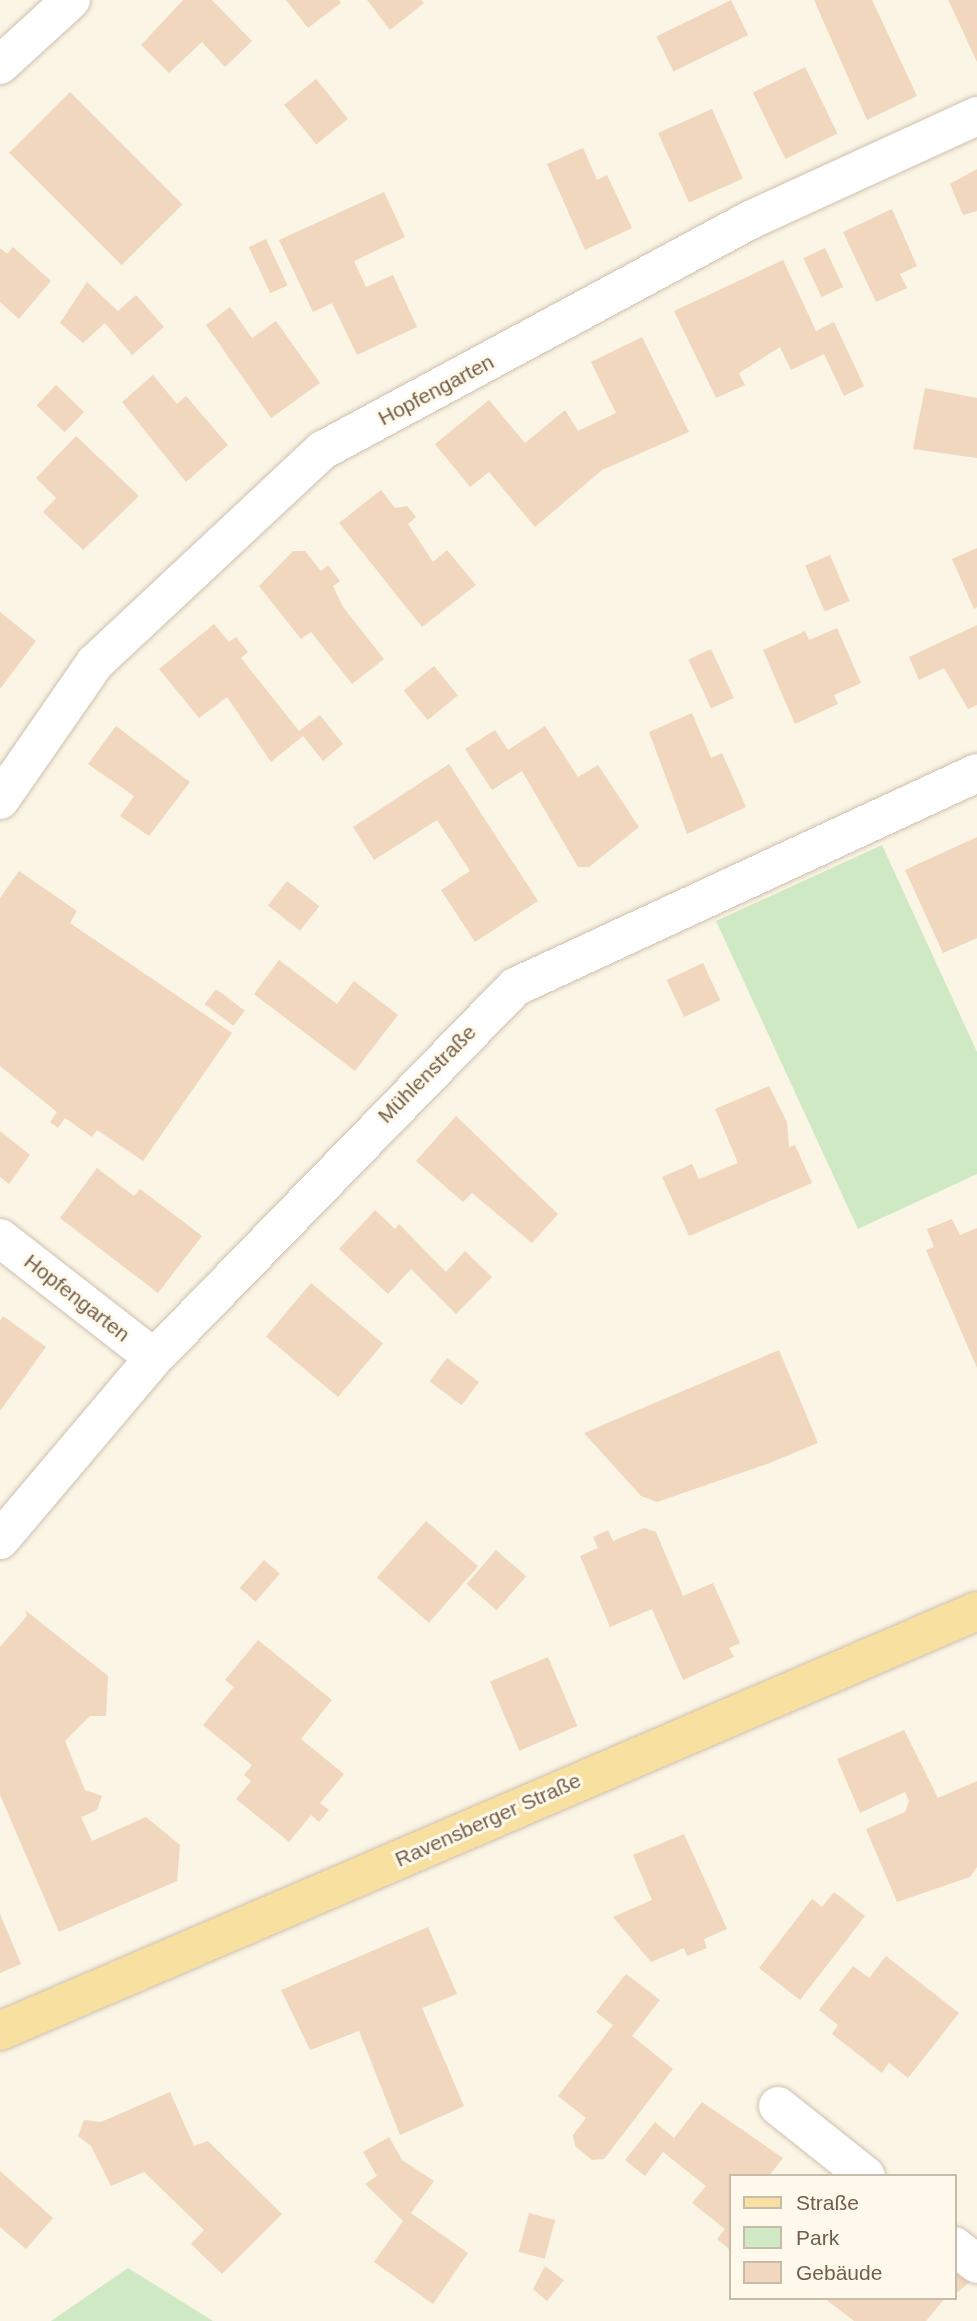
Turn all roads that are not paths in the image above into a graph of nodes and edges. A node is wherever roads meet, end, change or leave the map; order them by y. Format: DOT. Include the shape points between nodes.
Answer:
graph roads {
  1 [pos="71,0"];
  2 [pos="0,65"];
  3 [pos="977,116"];
  4 [pos="977,773"];
  5 [pos="0,800"];
  6 [pos="0,1238"];
  7 [pos="155,1358"];
  8 [pos="0,1540"];
  9 [pos="977,1611"];
  10 [pos="0,2032"];
  11 [pos="778,2106"];
  12 [pos="863,2174"];
  13 [pos="956,2248"];
  14 [pos="977,2264"];
  1 -- 2 [label="street"];
  3 -- 5 [label="street, Hopfengarten" via="750,220 323,450 95,663"];
  4 -- 7 [label="street, Mühlenstraße" via="515,986"];
  6 -- 7 [label="street, Hopfengarten"];
  7 -- 8 [label="street, Mühlenstraße"];
  9 -- 10 [label="main road, Ravensberger Straße"];
  11 -- 12 [label="street"];
  13 -- 14 [label="street"];
}
